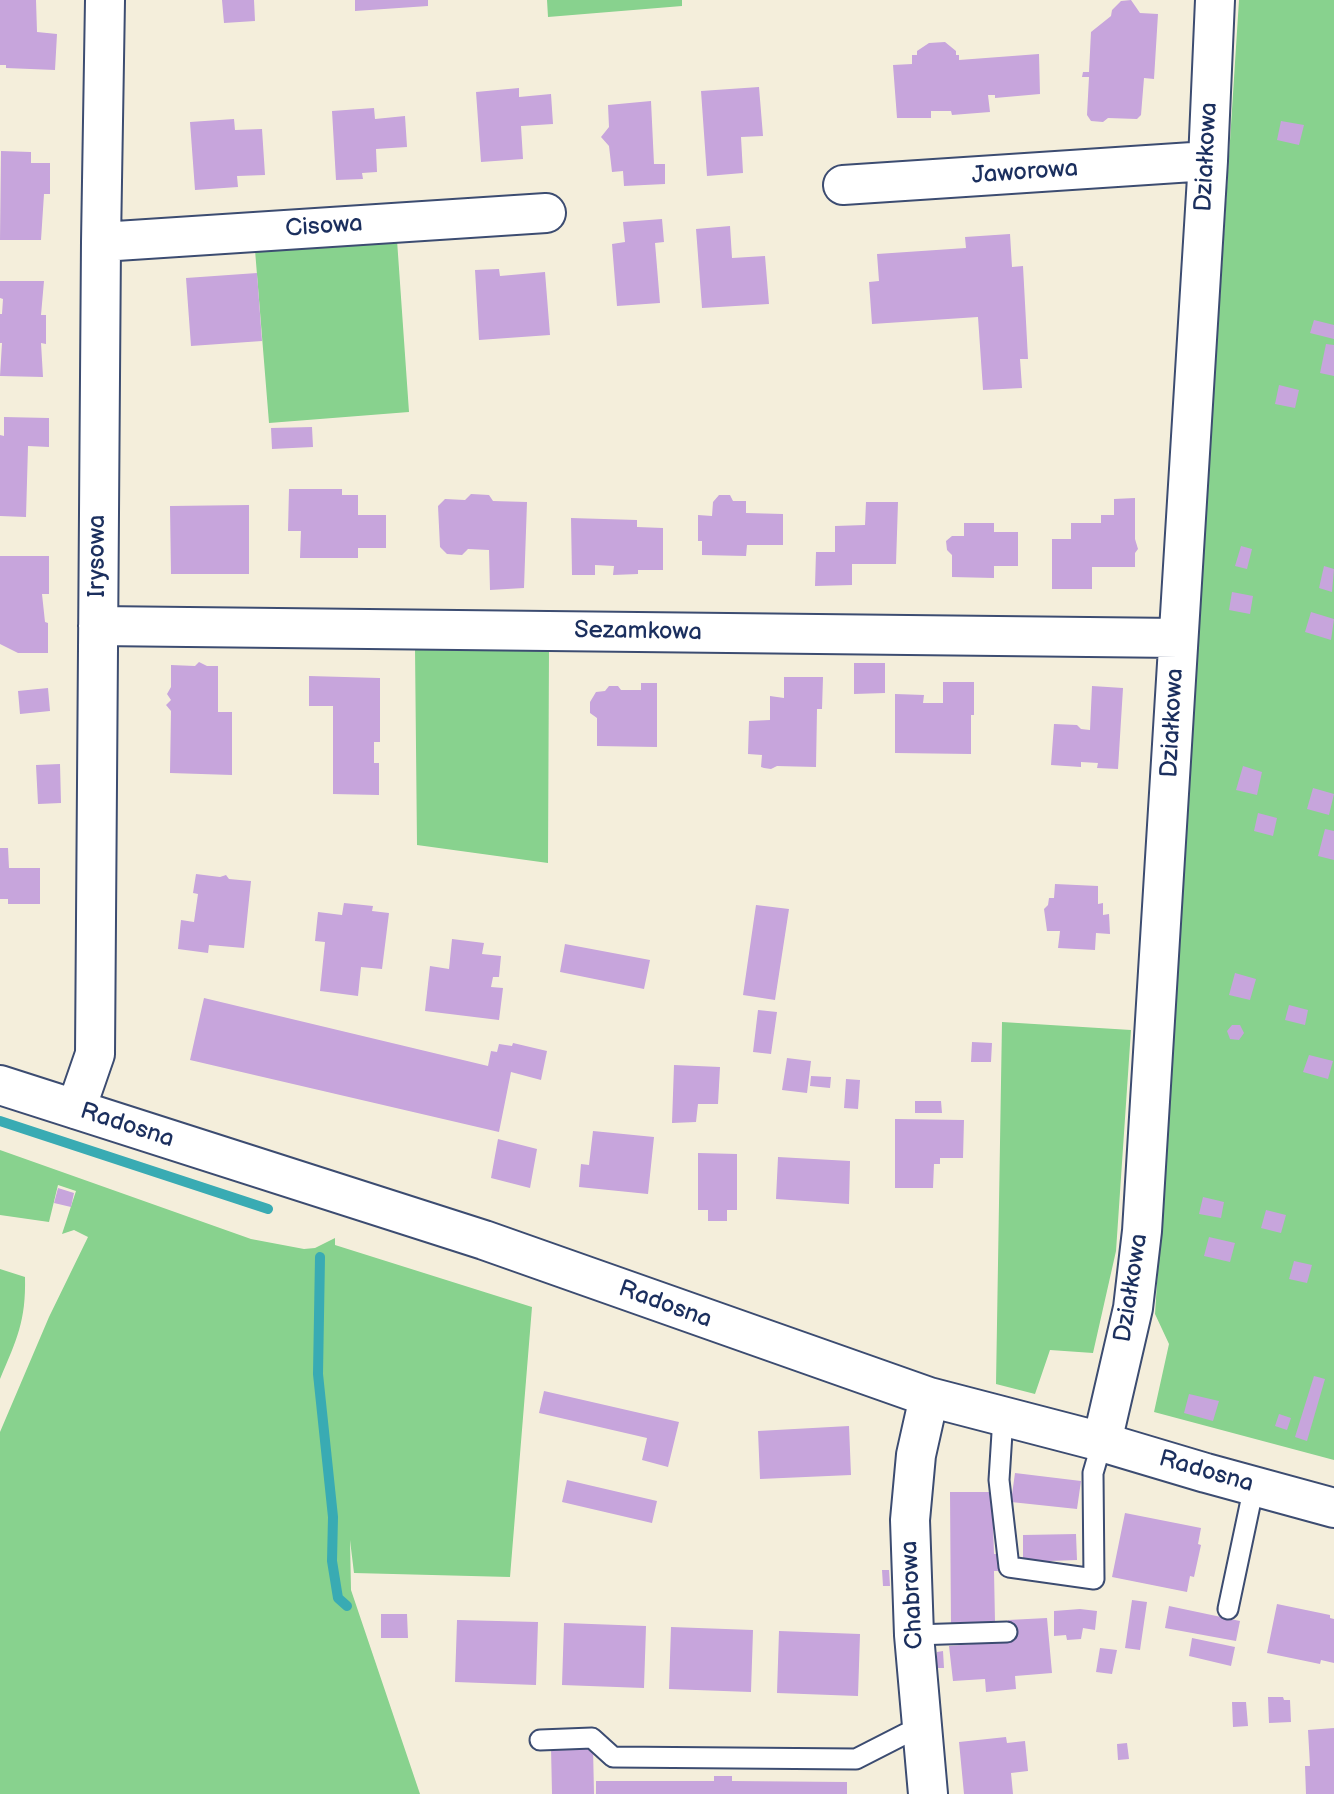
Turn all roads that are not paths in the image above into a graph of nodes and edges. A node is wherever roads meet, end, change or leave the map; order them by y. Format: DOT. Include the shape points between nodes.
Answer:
graph roads {
  1 [pos="105,0"];
  2 [pos="1215,0"];
  3 [pos="1208,161"];
  4 [pos="843,185"];
  5 [pos="546,213"];
  6 [pos="101,242"];
  7 [pos="98,626"];
  8 [pos="1178,638"];
  9 [pos="0,1085"];
  10 [pos="76,1109"];
  11 [pos="929,1397"];
  12 [pos="1003,1417"];
  13 [pos="1102,1442"];
  14 [pos="1254,1486"];
  15 [pos="1334,1508"];
  16 [pos="1228,1609"];
  17 [pos="1007,1632"];
  18 [pos="914,1634"];
  19 [pos="923,1732"];
  20 [pos="540,1740"];
  21 [pos="928,1794"];
  1 -- 6 [label="street, Irysowa"];
  2 -- 3 [label="street, Działkowa"];
  3 -- 4 [label="street, Jaworowa"];
  3 -- 8 [label="street, Działkowa"];
  5 -- 6 [label="street, Cisowa"];
  6 -- 7 [label="street, Irysowa"];
  7 -- 8 [label="street, Sezamkowa"];
  7 -- 10 [label="street, Irysowa" via="94,1054"];
  8 -- 13 [label="street, Działkowa" via="1142,1231 1133,1308"];
  9 -- 10 [label="street, Radosna"];
  10 -- 11 [label="street, Radosna" via="484,1240"];
  11 -- 12 [label="street, Radosna"];
  11 -- 18 [label="street, Chabrowa" via="911,1501"];
  12 -- 13 [label="street, Radosna"];
  12 -- 13 [label="lane" via="999,1480 1009,1567 1094,1579 1093,1473"];
  13 -- 14 [label="street, Radosna"];
  14 -- 15 [label="street, Radosna"];
  14 -- 16 [label="lane"];
  17 -- 18 [label="lane"];
  18 -- 19 [label="street, Chabrowa"];
  19 -- 20 [label="lane" via="905,1734 856,1759 613,1757 592,1738"];
  19 -- 21 [label="street, Chabrowa"];
}
